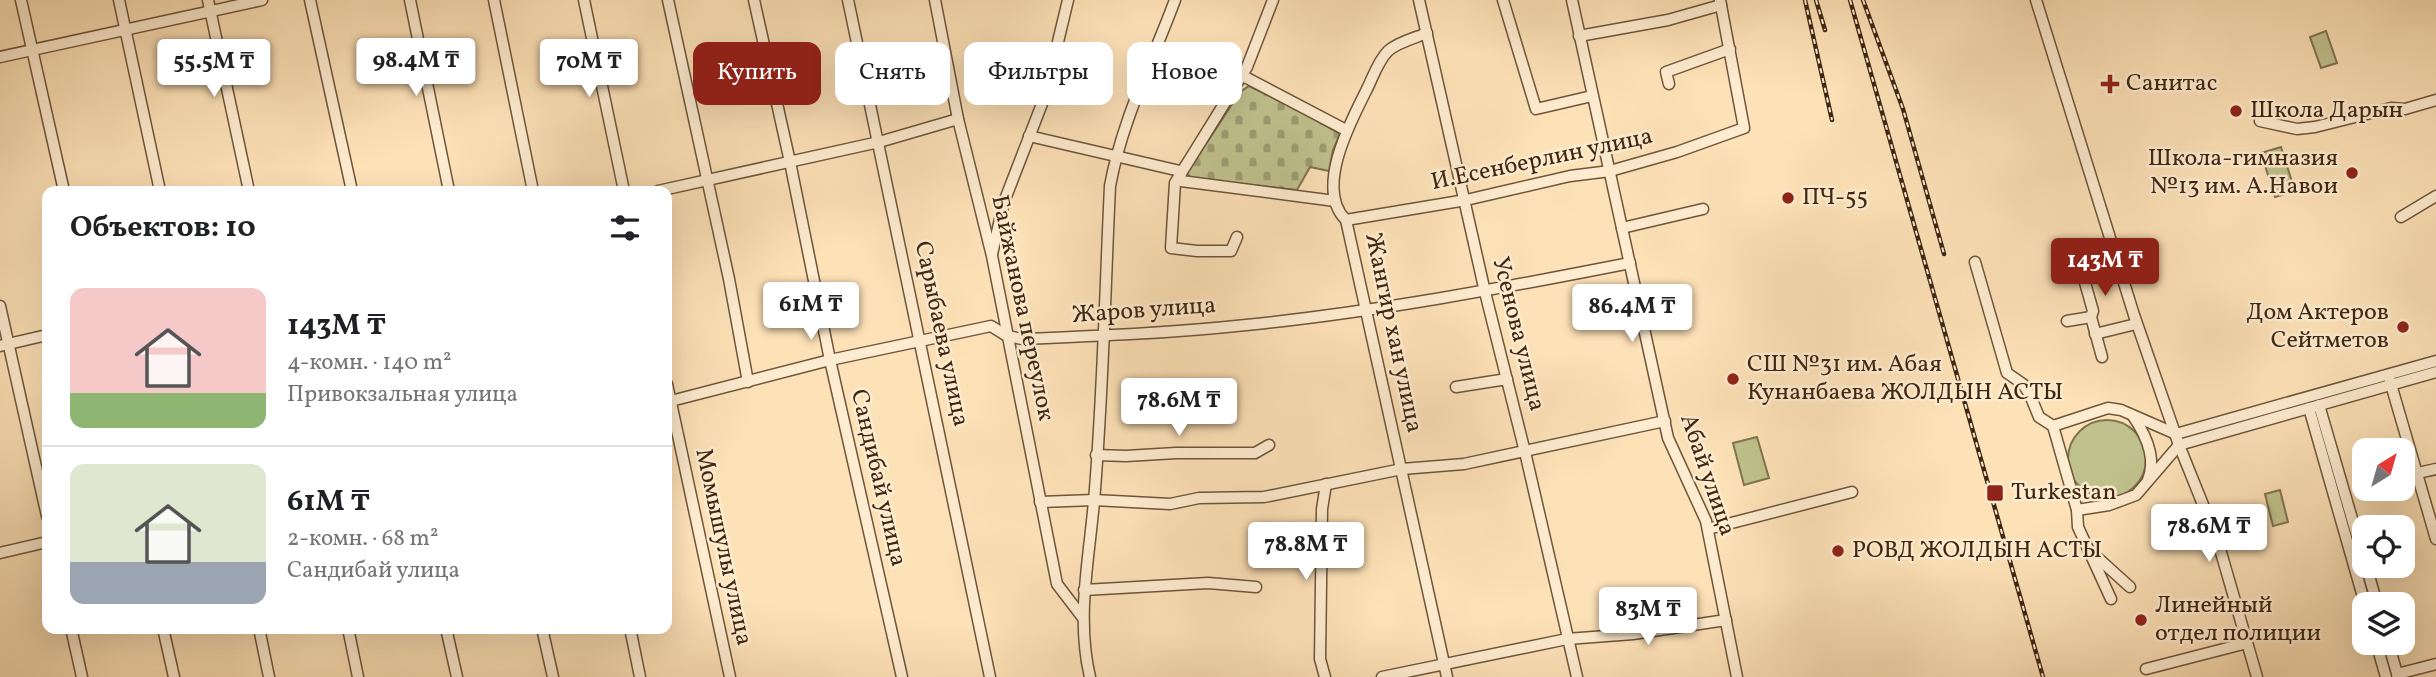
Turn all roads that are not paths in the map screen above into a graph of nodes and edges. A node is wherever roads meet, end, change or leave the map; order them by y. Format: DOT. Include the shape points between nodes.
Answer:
graph roads {
  1 [pos="21,0"];
  2 [pos="119,0"];
  3 [pos="208,0"];
  4 [pos="262,0"];
  5 [pos="310,0"];
  6 [pos="410,0"];
  7 [pos="494,0"];
  8 [pos="584,0"];
  9 [pos="668,0"];
  10 [pos="754,0"];
  11 [pos="848,0"];
  12 [pos="935,0"];
  13 [pos="1068,0"];
  14 [pos="1175,0"];
  15 [pos="1273,0"];
  16 [pos="1419,0"];
  17 [pos="1503,0"];
  18 [pos="1572,0"];
  19 [pos="2036,0"];
  20 [pos="1721,3"];
  21 [pos="210,12"];
  22 [pos="126,28"];
  23 [pos="1427,33"];
  24 [pos="1579,36"];
  25 [pos="32,50"];
  26 [pos="1730,50"];
  27 [pos="0,57"];
  28 [pos="1242,76"];
  29 [pos="1668,84"];
  30 [pos="1592,96"];
  31 [pos="2436,100"];
  32 [pos="1223,105"];
  33 [pos="958,119"];
  34 [pos="2260,121"];
  35 [pos="1346,130"];
  36 [pos="1029,135"];
  37 [pos="879,142"];
  38 [pos="1115,156"];
  39 [pos="790,162"];
  40 [pos="1180,171"];
  41 [pos="1610,171"];
  42 [pos="706,179"];
  43 [pos="63,186"];
  44 [pos="159,186"];
  45 [pos="248,186"];
  46 [pos="351,186"];
  47 [pos="448,186"];
  48 [pos="532,186"];
  49 [pos="623,186"];
  50 [pos="672,188"];
  51 [pos="2436,196"];
  52 [pos="1466,200"];
  53 [pos="1335,201"];
  54 [pos="1703,209"];
  55 [pos="2401,217"];
  56 [pos="1346,220"];
  57 [pos="1622,228"];
  58 [pos="1237,237"];
  59 [pos="992,256"];
  60 [pos="1975,262"];
  61 [pos="1630,264"];
  62 [pos="2084,279"];
  63 [pos="1485,292"];
  64 [pos="0,306"];
  65 [pos="1366,310"];
  66 [pos="2091,317"];
  67 [pos="2067,321"];
  68 [pos="2136,324"];
  69 [pos="2095,334"];
  70 [pos="1103,335"];
  71 [pos="42,336"];
  72 [pos="1007,336"];
  73 [pos="921,341"];
  74 [pos="4,345"];
  75 [pos="2102,357"];
  76 [pos="830,360"];
  77 [pos="2436,361"];
  78 [pos="2436,372"];
  79 [pos="1507,379"];
  80 [pos="2389,379"];
  81 [pos="748,382"];
  82 [pos="1456,387"];
  83 [pos="672,401"];
  84 [pos="2314,406"];
  85 [pos="2132,415"];
  86 [pos="672,416"];
  87 [pos="1665,421"];
  88 [pos="2053,426"];
  89 [pos="2176,434"];
  90 [pos="1269,445"];
  91 [pos="2179,445"];
  92 [pos="1525,452"];
  93 [pos="1096,455"];
  94 [pos="1402,469"];
  95 [pos="2436,469"];
  96 [pos="2418,473"];
  97 [pos="1326,484"];
  98 [pos="2145,487"];
  99 [pos="1852,492"];
  100 [pos="42,496"];
  101 [pos="1094,500"];
  102 [pos="1040,502"];
  103 [pos="2077,510"];
  104 [pos="2352,523"];
  105 [pos="1708,529"];
  106 [pos="2436,539"];
  107 [pos="42,543"];
  108 [pos="2088,550"];
  109 [pos="0,553"];
  110 [pos="1256,587"];
  111 [pos="2130,587"];
  112 [pos="1084,590"];
  113 [pos="2362,592"];
  114 [pos="2110,599"];
  115 [pos="1083,618"];
  116 [pos="1726,620"];
  117 [pos="72,634"];
  118 [pos="164,634"];
  119 [pos="260,634"];
  120 [pos="349,634"];
  121 [pos="447,634"];
  122 [pos="543,634"];
  123 [pos="631,634"];
  124 [pos="1567,639"];
  125 [pos="2247,643"];
  126 [pos="2380,655"];
  127 [pos="2392,655"];
  128 [pos="2436,664"];
  129 [pos="1444,665"];
  130 [pos="2146,669"];
  131 [pos="2398,675"];
  132 [pos="82,677"];
  133 [pos="174,677"];
  134 [pos="269,677"];
  135 [pos="358,677"];
  136 [pos="457,677"];
  137 [pos="553,677"];
  138 [pos="640,677"];
  139 [pos="730,677"];
  140 [pos="902,677"];
  141 [pos="990,677"];
  142 [pos="1090,677"];
  143 [pos="1325,677"];
  144 [pos="1382,677"];
  145 [pos="1447,677"];
  146 [pos="1577,677"];
  147 [pos="1737,677"];
  148 [pos="2257,677"];
  149 [pos="2386,677"];
  1 -- 25 [label="street"];
  2 -- 22 [label="street"];
  3 -- 21 [label="street"];
  4 -- 21 [label="street"];
  5 -- 46 [label="street"];
  6 -- 47 [label="street"];
  7 -- 48 [label="street"];
  8 -- 49 [label="street"];
  9 -- 42 [label="street"];
  10 -- 39 [label="street, Сандибай улица"];
  11 -- 37 [label="street, Сарыбаева улица"];
  12 -- 33 [label="street, Байжанова переулок"];
  13 -- 36 [label="street" via="1045,96"];
  14 -- 38 [label="street"];
  15 -- 28 [label="street"];
  16 -- 23 [label="street, Усенова улица"];
  17 -- 30 [label="street" via="1536,109"];
  18 -- 24 [label="street, Абай улица"];
  19 -- 68 [label="street"];
  20 -- 24 [label="street" via="1668,20"];
  20 -- 26 [label="street"];
  21 -- 22 [label="street"];
  21 -- 45 [label="street"];
  22 -- 25 [label="street"];
  22 -- 44 [label="street"];
  23 -- 35 [label="street" via="1388,51"];
  23 -- 52 [label="street, Усенова улица"];
  24 -- 30 [label="street, Абай улица"];
  25 -- 27 [label="street"];
  25 -- 43 [label="street"];
  26 -- 29 [label="street" via="1666,72"];
  26 -- 41 [label="street, И.Есенберлин улица" via="1744,128"];
  28 -- 35 [label="street"];
  30 -- 41 [label="street, Абай улица"];
  31 -- 34 [label="street" via="2315,127 2297,129"];
  32 -- 40 [label="street"];
  33 -- 37 [label="street"];
  33 -- 59 [label="street, Байжанова переулок"];
  35 -- 53 [label="street" via="1336,159"];
  36 -- 38 [label="street"];
  36 -- 59 [label="street" via="1004,202"];
  37 -- 39 [label="street"];
  37 -- 73 [label="street, Сарыбаева улица"];
  38 -- 40 [label="street"];
  38 -- 70 [label="street"];
  39 -- 42 [label="street"];
  39 -- 76 [label="street, Сандибай улица"];
  40 -- 53 [label="street" via="1181,181"];
  40 -- 58 [label="street" via="1174,183 1171,248 1231,251"];
  41 -- 52 [label="street, И.Есенберлин улица"];
  41 -- 57 [label="street, Абай улица"];
  42 -- 50 [label="street"];
  42 -- 81 [label="street"];
  51 -- 55 [label="street"];
  52 -- 56 [label="street, И.Есенберлин улица"];
  52 -- 63 [label="street, Усенова улица"];
  53 -- 56 [label="street, Жангир хан улица"];
  54 -- 57 [label="street"];
  56 -- 65 [label="street, Жангир хан улица"];
  57 -- 61 [label="street, Абай улица"];
  59 -- 72 [label="street, Байжанова переулок"];
  60 -- 88 [label="street" via="2007,373 2023,384 2039,417"];
  61 -- 63 [label="street, Жаров улица"];
  61 -- 87 [label="street, Абай улица"];
  62 -- 66 [label="street"];
  63 -- 65 [label="street, Жаров улица"];
  63 -- 79 [label="street, Усенова улица"];
  64 -- 74 [label="street"];
  65 -- 70 [label="street, Жаров улица" via="1248,325"];
  65 -- 94 [label="street, Жангир хан улица"];
  66 -- 67 [label="street"];
  66 -- 69 [label="street"];
  68 -- 69 [label="street"];
  68 -- 89 [label="street"];
  69 -- 75 [label="street"];
  70 -- 72 [label="street, Жаров улица"];
  70 -- 93 [label="street"];
  71 -- 74 [label="street"];
  72 -- 73 [label="street, Жаров улица" via="990,326"];
  72 -- 102 [label="street, Байжанова переулок"];
  73 -- 76 [label="street, Жаров улица"];
  73 -- 141 [label="street, Сарыбаева улица"];
  74 -- 100 [label="street"];
  76 -- 81 [label="street, Жаров улица"];
  76 -- 140 [label="street, Сандибай улица"];
  77 -- 80 [label="street"];
  78 -- 80 [label="street"];
  79 -- 82 [label="street"];
  79 -- 92 [label="street, Усенова улица"];
  80 -- 84 [label="street"];
  80 -- 89 [label="street"];
  80 -- 96 [label="street"];
  81 -- 83 [label="street, Жаров улица"];
  84 -- 91 [label="street"];
  84 -- 104 [label="street"];
  84 -- 113 [label="street"];
  85 -- 88 [label="street" via="2108,408"];
  85 -- 89 [label="street"];
  85 -- 98 [label="street" via="2152,459"];
  86 -- 139 [label="street, Момышулы улица"];
  87 -- 92 [label="street"];
  87 -- 105 [label="street, Абай улица" via="1668,438"];
  88 -- 103 [label="street"];
  89 -- 91 [label="street"];
  90 -- 93 [label="street" via="1255,453"];
  91 -- 98 [label="street"];
  91 -- 125 [label="street" via="2218,542"];
  92 -- 94 [label="street" via="1464,464"];
  92 -- 124 [label="street, Усенова улица"];
  93 -- 101 [label="street"];
  94 -- 97 [label="street"];
  94 -- 129 [label="street, Жангир хан улица"];
  95 -- 96 [label="street"];
  96 -- 106 [label="street"];
  97 -- 101 [label="street" via="1264,497 1199,498 1170,504"];
  97 -- 143 [label="street" via="1320,659"];
  98 -- 103 [label="street" via="2109,505"];
  99 -- 105 [label="street"];
  101 -- 102 [label="street"];
  101 -- 112 [label="street"];
  102 -- 115 [label="street, Байжанова переулок" via="1057,584"];
  103 -- 108 [label="street" via="2078,527"];
  105 -- 116 [label="street, Абай улица"];
  107 -- 109 [label="street"];
  108 -- 111 [label="street"];
  108 -- 114 [label="street"];
  110 -- 112 [label="street" via="1208,583"];
  112 -- 115 [label="street"];
  115 -- 142 [label="street"];
  116 -- 124 [label="street"];
  116 -- 147 [label="street, Абай улица"];
  117 -- 132 [label="street"];
  118 -- 133 [label="street"];
  119 -- 134 [label="street"];
  120 -- 135 [label="street"];
  121 -- 136 [label="street"];
  122 -- 137 [label="street"];
  123 -- 138 [label="street"];
  124 -- 129 [label="street"];
  124 -- 146 [label="street, Усенова улица"];
  125 -- 130 [label="street"];
  125 -- 148 [label="street"];
  126 -- 149 [label="street"];
  127 -- 131 [label="street"];
  128 -- 131 [label="street"];
  129 -- 144 [label="street"];
  129 -- 145 [label="street, Жангир хан улица"];
}
